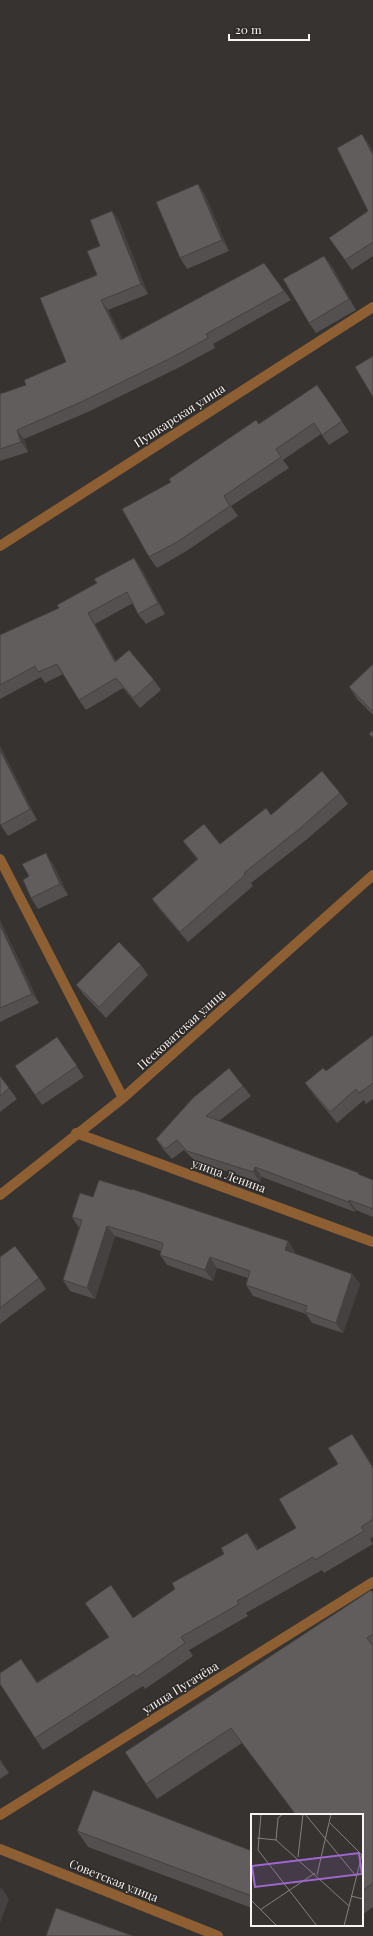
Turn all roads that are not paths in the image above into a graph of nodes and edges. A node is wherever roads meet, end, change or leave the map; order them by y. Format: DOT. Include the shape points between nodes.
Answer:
graph roads {
  1 [pos="373,307"];
  2 [pos="0,546"];
  3 [pos="0,859"];
  4 [pos="373,876"];
  5 [pos="123,1098"];
  6 [pos="76,1133"];
  7 [pos="0,1195"];
  8 [pos="373,1242"];
  9 [pos="373,1582"];
  10 [pos="0,1815"];
  11 [pos="0,1849"];
  12 [pos="218,1936"];
  1 -- 2 [label="street, Пушкарская улица"];
  3 -- 5 [label="street"];
  4 -- 5 [label="street, Песковатская улица"];
  5 -- 6 [label="street, Песковатская улица"];
  6 -- 7 [label="street, Песковатская улица"];
  6 -- 8 [label="street, улица Ленина"];
  9 -- 10 [label="street, улица Пугачёва"];
  11 -- 12 [label="street, Советская улица"];
}
